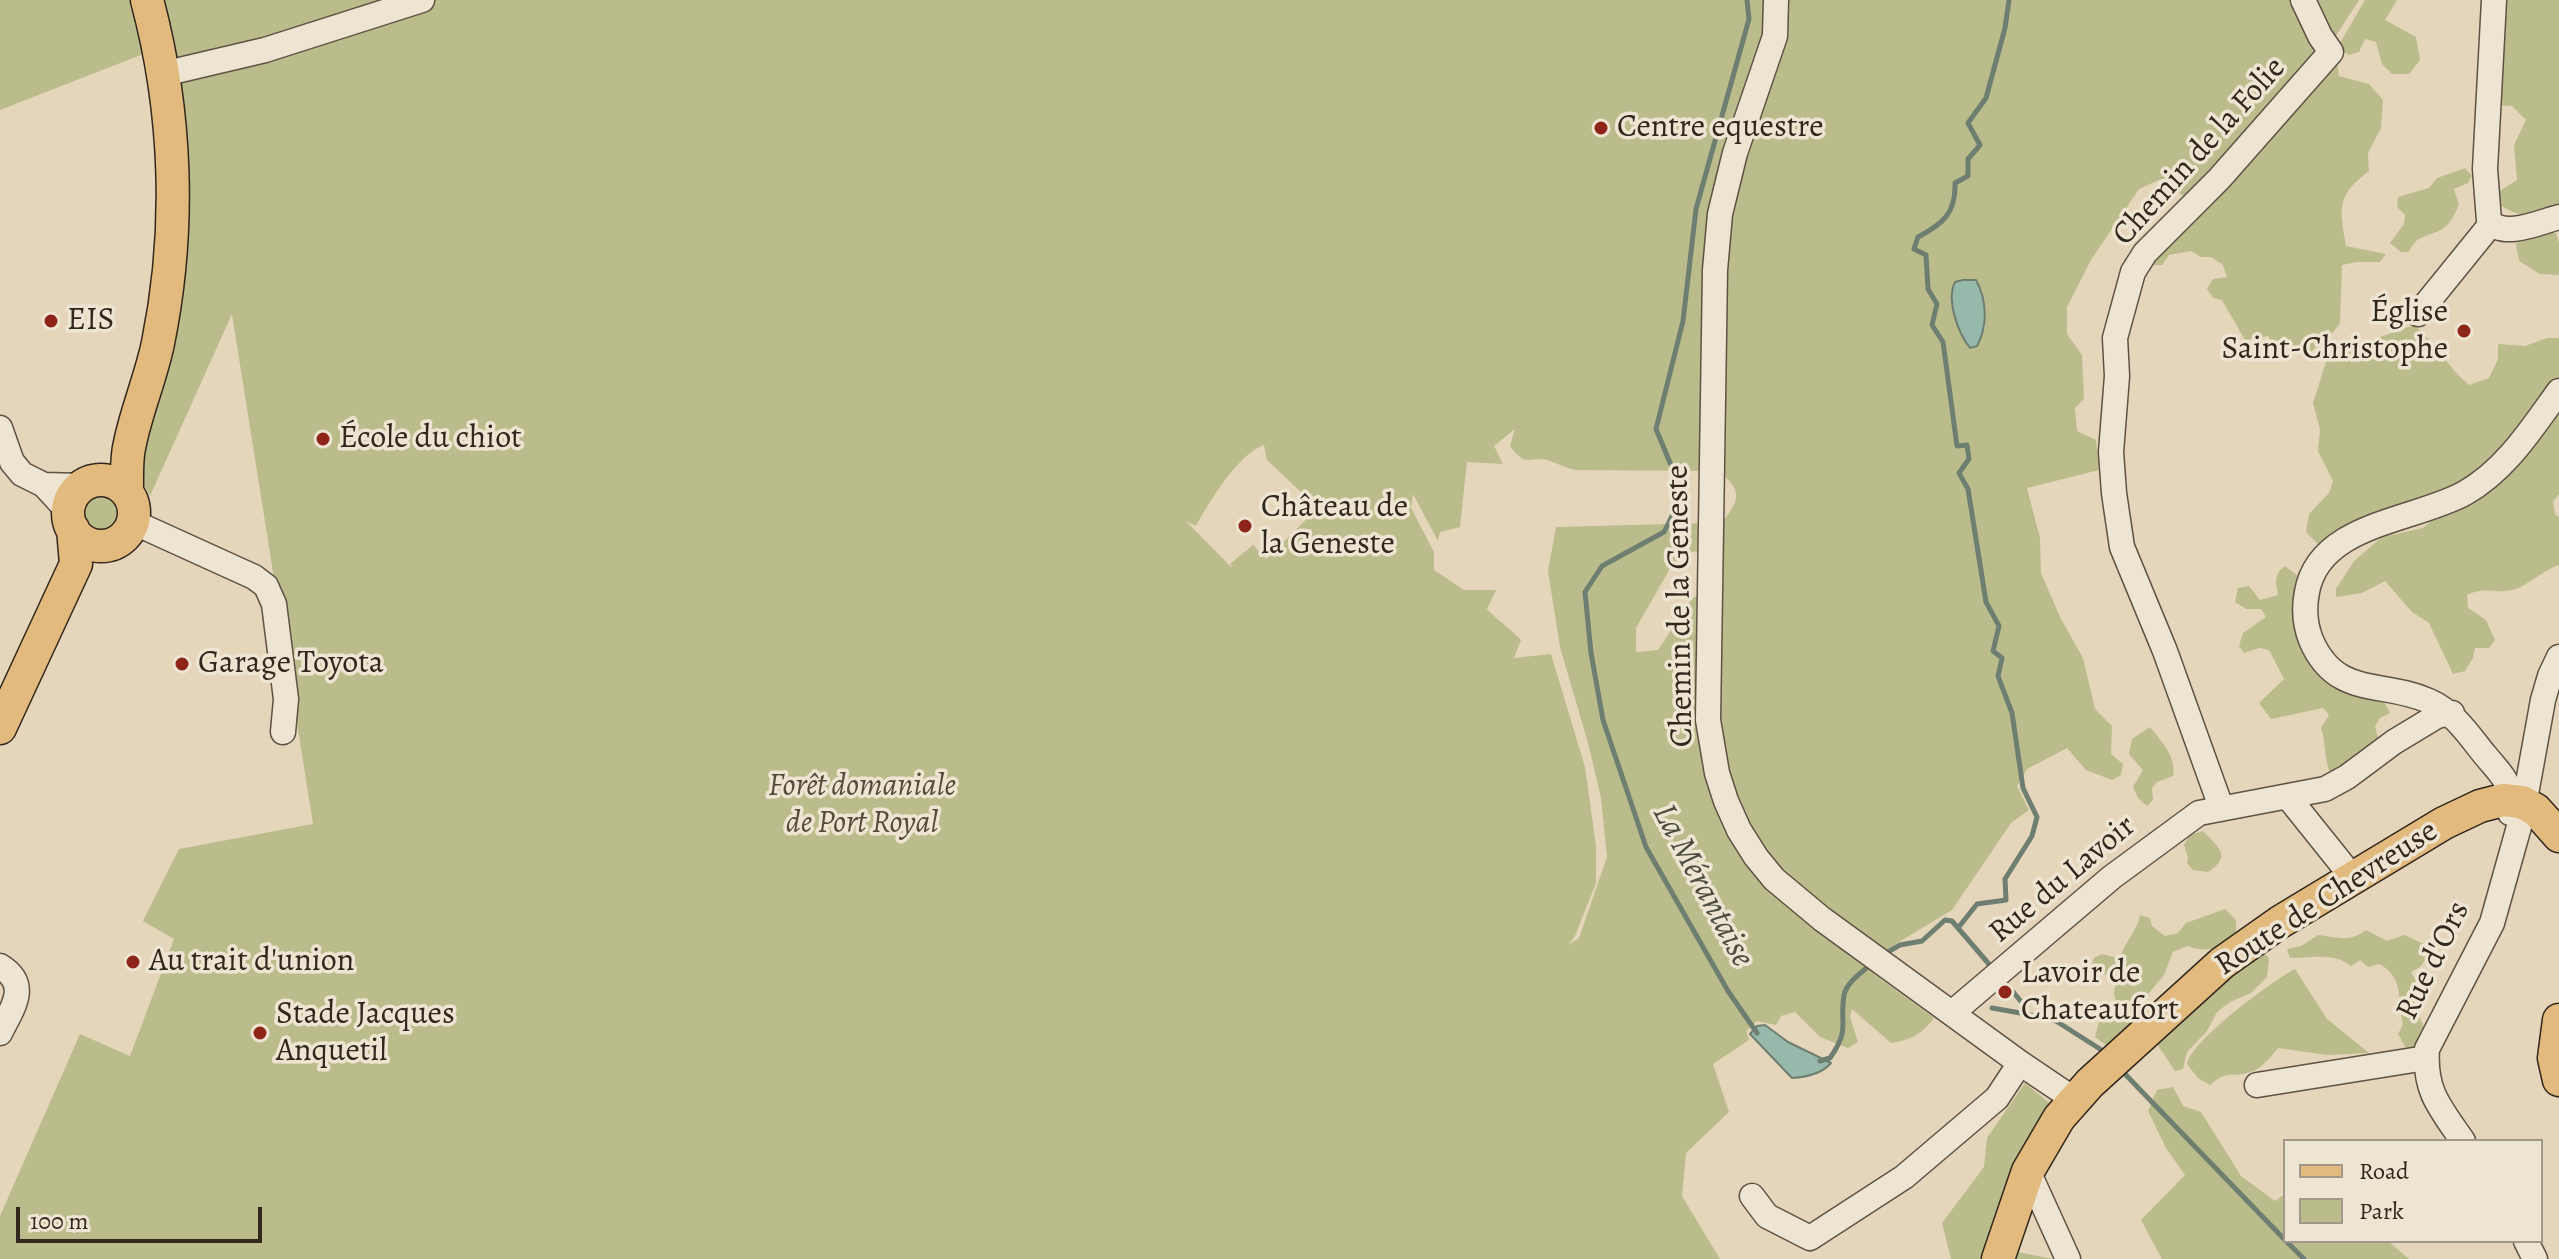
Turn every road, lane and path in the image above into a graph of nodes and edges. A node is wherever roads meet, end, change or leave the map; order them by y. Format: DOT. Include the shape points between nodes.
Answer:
graph roads {
  1 [pos="147,0"];
  2 [pos="422,0"];
  3 [pos="1776,0"];
  4 [pos="2303,0"];
  5 [pos="2494,0"];
  6 [pos="163,74"];
  7 [pos="2559,217"];
  8 [pos="2491,224"];
  9 [pos="2418,314"];
  10 [pos="2559,391"];
  11 [pos="0,428"];
  12 [pos="6,464"];
  13 [pos="97,503"];
  14 [pos="76,564"];
  15 [pos="2559,657"];
  16 [pos="2452,713"];
  17 [pos="0,728"];
  18 [pos="283,732"];
  19 [pos="2288,797"];
  20 [pos="2221,807"];
  21 [pos="2532,810"];
  22 [pos="2353,878"];
  23 [pos="0,966"];
  24 [pos="1952,1013"];
  25 [pos="2559,1020"];
  26 [pos="0,1033"];
  27 [pos="2426,1058"];
  28 [pos="2020,1063"];
  29 [pos="2559,1080"];
  30 [pos="2257,1085"];
  31 [pos="2076,1097"];
  32 [pos="2462,1139"];
  33 [pos="2028,1171"];
  34 [pos="1752,1196"];
  35 [pos="1998,1259"];
  36 [pos="2068,1259"];
  1 -- 6 [label="main road"];
  2 -- 6 [label="street" via="265,50"];
  3 -- 24 [label="street, Chemin de la Geneste" via="1775,36 1720,214 1715,270 1708,720 1717,773 1739,830 1756,857 1795,898"];
  4 -- 20 [label="street, Chemin de la Folie" via="2331,52 2219,179 2145,253 2133,272 2115,338 2111,452 2122,547"];
  5 -- 8 [label="street" via="2485,169"];
  6 -- 13 [label="main road" via="173,166 158,345 129,444"];
  7 -- 8 [label="street" via="2512,228"];
  8 -- 9 [label="street"];
  10 -- 16 [label="street" via="2521,444 2486,479 2464,494 2349,537 2323,557 2308,585 2309,637 2338,675 2367,688 2409,694"];
  11 -- 12 [label="street"];
  12 -- 13 [label="street" via="44,485"];
  13 -- 14 [label="main road"];
  13 -- 14 [label="main road" via="85,542 103,546"];
  13 -- 18 [label="street" via="266,586 274,604 286,699"];
  14 -- 17 [label="main road"];
  15 -- 21 [label="street, Rue d'Ors" via="2543,700"];
  16 -- 19 [label="street, Rue du Lavoir" via="2405,735 2325,789"];
  16 -- 21 [label="street"];
  19 -- 20 [label="street, Rue du Lavoir"];
  19 -- 22 [label="street"];
  20 -- 24 [label="street, Rue du Lavoir" via="2199,813 2112,877"];
  21 -- 22 [label="main road, Route de Chevreuse" via="2469,812"];
  21 -- 27 [label="street, Rue d'Ors" via="2492,923 2435,1030"];
  22 -- 31 [label="main road, Route de Chevreuse" via="2210,973"];
  23 -- 26 [label="street" via="15,980 18,994"];
  24 -- 28 [label="street, Chemin de la Geneste"];
  25 -- 29 [label="main road" via="2554,1058"];
  27 -- 30 [label="street"];
  27 -- 32 [label="street, Rue d'Ors" via="2429,1088"];
  28 -- 31 [label="street, Chemin de la Geneste"];
  28 -- 34 [label="street" via="1997,1098 1904,1177 1810,1238 1767,1216"];
  31 -- 33 [label="main road, Route de Chevreuse"];
  33 -- 35 [label="main road, Route de Chevreuse"];
  33 -- 36 [label="street"];
}
